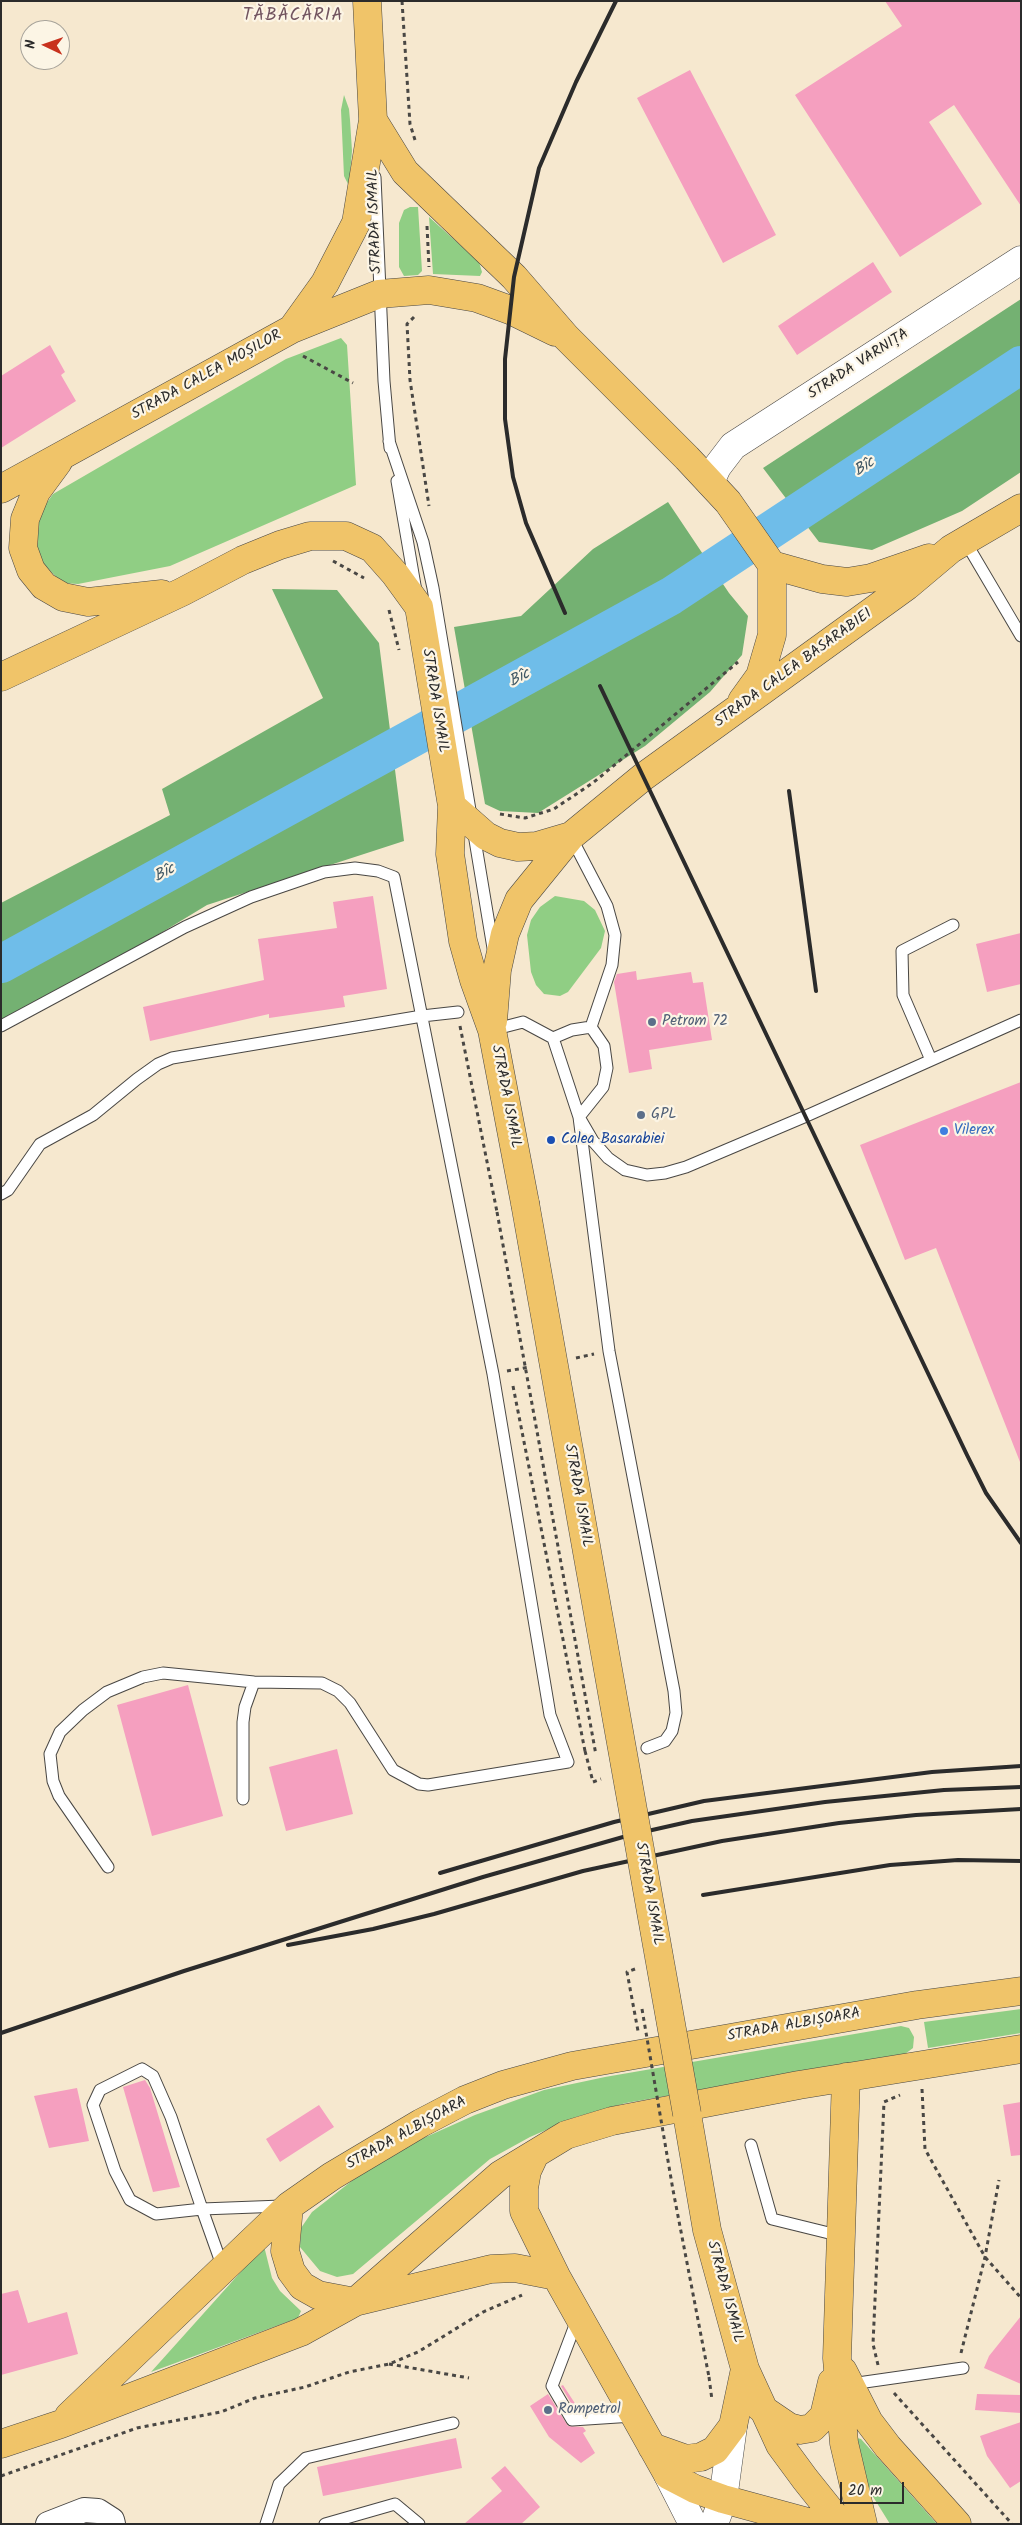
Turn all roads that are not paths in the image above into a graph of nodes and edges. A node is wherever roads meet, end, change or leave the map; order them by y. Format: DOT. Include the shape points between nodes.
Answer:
graph roads {
  1 [pos="367,1"];
  2 [pos="372,120"];
  3 [pos="1021,260"];
  4 [pos="379,294"];
  5 [pos="292,329"];
  6 [pos="566,337"];
  7 [pos="389,441"];
  8 [pos="62,456"];
  9 [pos="710,482"];
  10 [pos="1,489"];
  11 [pos="1021,508"];
  12 [pos="958,545"];
  13 [pos="770,561"];
  14 [pos="182,592"];
  15 [pos="419,607"];
  16 [pos="1021,636"];
  17 [pos="422,643"];
  18 [pos="1,677"];
  19 [pos="735,712"];
  20 [pos="472,810"];
  21 [pos="571,836"];
  22 [pos="953,925"];
  23 [pos="497,970"];
  24 [pos="458,1012"];
  25 [pos="422,1016"];
  26 [pos="1021,1020"];
  27 [pos="1,1026"];
  28 [pos="591,1027"];
  29 [pos="492,1030"];
  30 [pos="553,1038"];
  31 [pos="930,1060"];
  32 [pos="579,1117"];
  33 [pos="1,1194"];
  34 [pos="254,1682"];
  35 [pos="647,1748"];
  36 [pos="242,1800"];
  37 [pos="108,1868"];
  38 [pos="1021,1991"];
  39 [pos="1021,2048"];
  40 [pos="846,2077"];
  41 [pos="751,2145"];
  42 [pos="535,2154"];
  43 [pos="289,2206"];
  44 [pos="202,2208"];
  45 [pos="841,2236"];
  46 [pos="223,2268"];
  47 [pos="556,2276"];
  48 [pos="355,2302"];
  49 [pos="578,2316"];
  50 [pos="837,2358"];
  51 [pos="962,2364"];
  52 [pos="745,2369"];
  53 [pos="849,2385"];
  54 [pos="761,2408"];
  55 [pos="635,2416"];
  56 [pos="453,2423"];
  57 [pos="61,2424"];
  58 [pos="733,2426"];
  59 [pos="1,2444"];
  60 [pos="652,2447"];
  61 [pos="668,2475"];
  62 [pos="718,2511"];
  63 [pos="364,2518"];
  64 [pos="113,2522"];
  65 [pos="48,2524"];
  66 [pos="266,2524"];
  67 [pos="325,2524"];
  68 [pos="419,2524"];
  69 [pos="693,2524"];
  70 [pos="814,2524"];
  71 [pos="841,2524"];
  72 [pos="863,2524"];
  73 [pos="957,2524"];
  1 -- 2 [label="main road, STRADA ISMAIL"];
  2 -- 4 [label="lane, STRADA ISMAIL"];
  2 -- 5 [label="main road, STRADA CALEA MOȘILOR" via="356,224 324,283"];
  2 -- 6 [label="main road" via="405,172 514,277"];
  3 -- 9 [label="street, STRADA VARNIȚA" via="734,446 716,467"];
  4 -- 5 [label="main road"];
  4 -- 6 [label="main road" via="429,290 477,298"];
  4 -- 7 [label="lane, STRADA ISMAIL"];
  5 -- 8 [label="main road, STRADA CALEA MOȘILOR"];
  6 -- 9 [label="main road"];
  7 -- 15 [label="lane, STRADA ISMAIL"];
  7 -- 17 [label="lane, STRADA ISMAIL" via="423,542"];
  8 -- 10 [label="main road, STRADA CALEA MOȘILOR"];
  8 -- 14 [label="main road" via="36,492 25,519 23,548 31,570 44,586 63,597 88,602"];
  9 -- 13 [label="main road"];
  11 -- 12 [label="main road, STRADA CALEA BASARABIEI"];
  12 -- 13 [label="main road" via="896,571 847,582 822,580"];
  12 -- 16 [label="lane"];
  12 -- 19 [label="main road, STRADA CALEA BASARABIEI"];
  13 -- 19 [label="main road" via="772,635 760,676"];
  14 -- 15 [label="main road" via="280,545 310,536 346,536 372,548"];
  14 -- 18 [label="main road"];
  15 -- 17 [label="main road, STRADA ISMAIL"];
  17 -- 20 [label="main road, STRADA ISMAIL"];
  19 -- 21 [label="main road, STRADA CALEA BASARABIEI" via="644,777"];
  20 -- 21 [label="main road, STRADA CALEA BASARABIEI" via="486,836 500,843 518,847 537,846"];
  20 -- 23 [label="lane, STRADA ISMAIL"];
  20 -- 29 [label="main road, STRADA ISMAIL" via="450,854 463,941"];
  21 -- 23 [label="main road, STRADA CALEA BASARABIEI" via="519,900"];
  21 -- 28 [label="lane" via="608,906 615,935 612,965"];
  22 -- 31 [label="lane" via="902,951 902,995"];
  23 -- 29 [label="main road, STRADA CALEA BASARABIEI"];
  24 -- 25 [label="lane"];
  25 -- 27 [label="lane" via="394,877 355,868 324,872 251,897 185,927"];
  25 -- 33 [label="lane" via="172,1058 158,1064 93,1114 40,1144 8,1190"];
  25 -- 34 [label="lane" via="493,1374 550,1715 568,1762 419,1784 393,1770 350,1703 338,1691 322,1683"];
  26 -- 31 [label="lane"];
  28 -- 30 [label="lane"];
  28 -- 32 [label="lane" via="604,1046 607,1068 603,1087"];
  29 -- 30 [label="lane" via="524,1022"];
  29 -- 52 [label="main road, STRADA ISMAIL, bridge" via="707,2230"];
  30 -- 32 [label="lane"];
  31 -- 32 [label="lane" via="804,1117 665,1173 647,1175 625,1170 608,1158 593,1141"];
  32 -- 35 [label="lane" via="609,1351 674,1691 676,1714 672,1731 665,1741"];
  34 -- 36 [label="lane" via="244,1715"];
  34 -- 37 [label="lane" via="163,1673 142,1677 107,1692 60,1732 50,1754 53,1781 59,1796"];
  38 -- 43 [label="main road, STRADA ALBIȘOARA" via="900,2008 540,2074 465,2100 421,2122"];
  39 -- 40 [label="main road, STRADA ALBIȘOARA"];
  40 -- 42 [label="main road, STRADA ALBIȘOARA" via="612,2121 566,2135"];
  40 -- 45 [label="main road"];
  41 -- 45 [label="lane" via="772,2219"];
  42 -- 47 [label="main road" via="527,2171 524,2211"];
  42 -- 48 [label="main road, STRADA ALBIȘOARA" via="500,2175"];
  43 -- 44 [label="lane"];
  43 -- 46 [label="main road, STRADA ALBIȘOARA"];
  43 -- 48 [label="main road" via="285,2252 291,2271 302,2286 318,2295"];
  44 -- 44 [label="lane" via="156,2214 130,2200 115,2171 93,2105 100,2090 142,2069 153,2076 171,2117"];
  44 -- 46 [label="lane"];
  45 -- 50 [label="main road"];
  46 -- 57 [label="main road, STRADA ALBIȘOARA"];
  47 -- 48 [label="main road" via="515,2268 490,2269"];
  47 -- 49 [label="main road"];
  48 -- 57 [label="main road, STRADA ALBIȘOARA" via="301,2332"];
  49 -- 55 [label="main road"];
  49 -- 55 [label="lane" via="552,2386 572,2420"];
  50 -- 53 [label="main road"];
  50 -- 54 [label="main road" via="826,2409 819,2423 800,2430 789,2427"];
  50 -- 72 [label="main road" via="844,2443"];
  51 -- 53 [label="lane"];
  52 -- 54 [label="main road, STRADA ISMAIL"];
  52 -- 58 [label="main road"];
  53 -- 73 [label="main road" via="869,2422 888,2447"];
  54 -- 71 [label="main road, STRADA ISMAIL" via="780,2444"];
  55 -- 60 [label="main road"];
  56 -- 66 [label="lane" via="306,2458 279,2484"];
  57 -- 59 [label="main road, STRADA ALBIȘOARA"];
  58 -- 60 [label="main road" via="714,2450 701,2457 686,2459"];
  58 -- 62 [label="street"];
  60 -- 61 [label="main road"];
  61 -- 62 [label="main road" via="695,2489"];
  61 -- 69 [label="street"];
  62 -- 70 [label="main road"];
  63 -- 67 [label="lane"];
  63 -- 68 [label="lane" via="395,2504"];
  64 -- 65 [label="street" via="98,2511 84,2510"];
}
